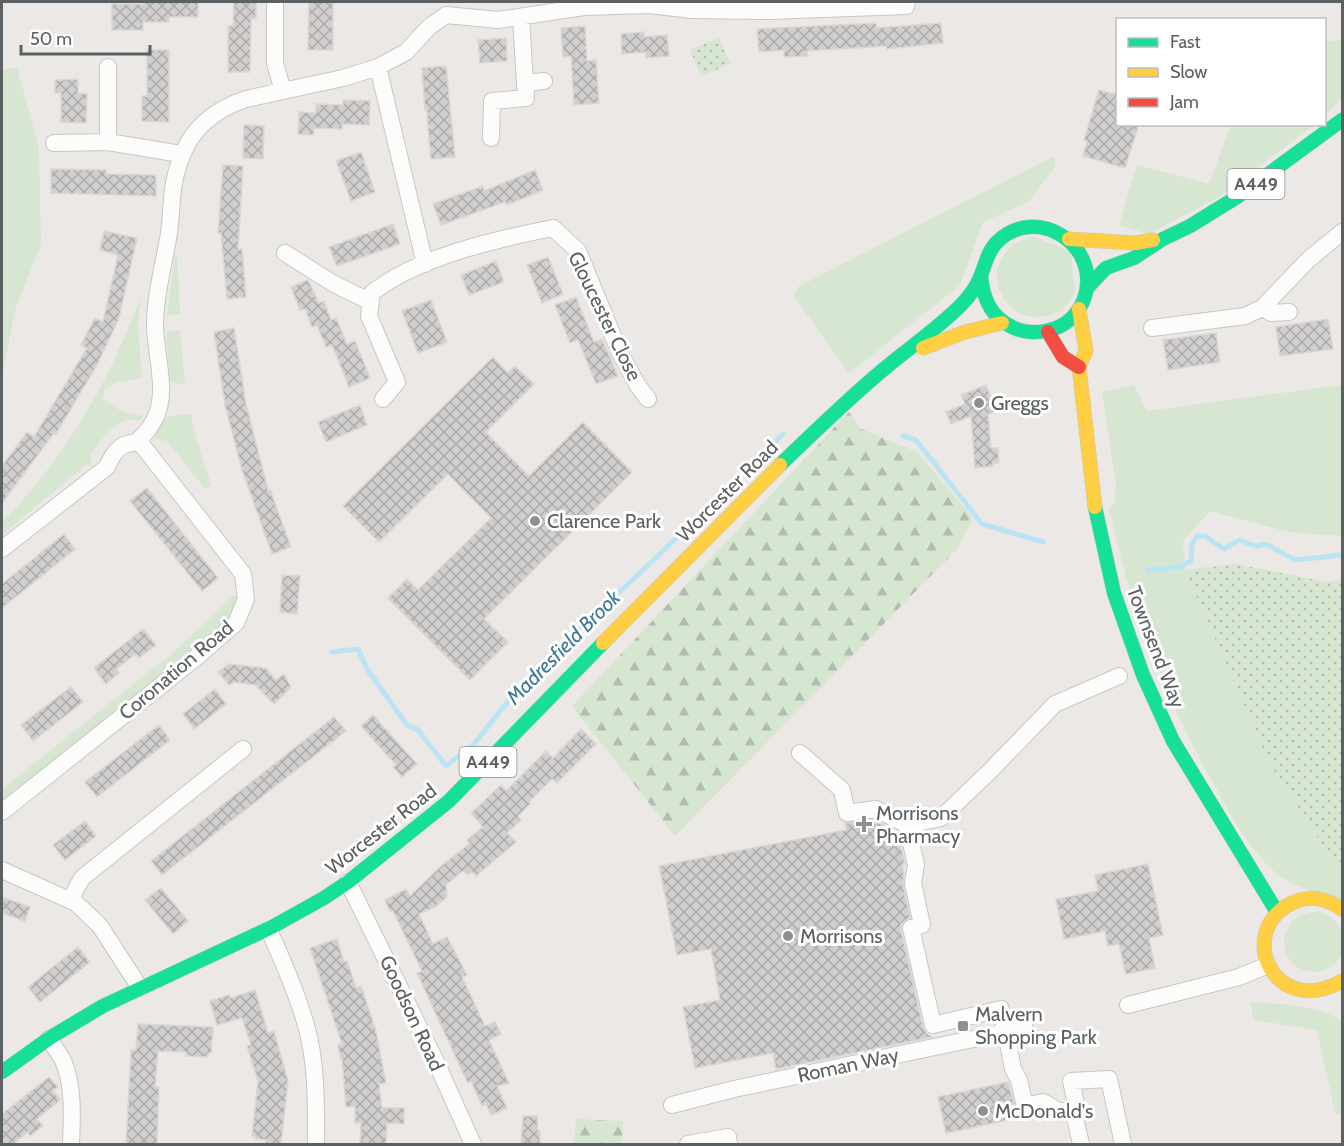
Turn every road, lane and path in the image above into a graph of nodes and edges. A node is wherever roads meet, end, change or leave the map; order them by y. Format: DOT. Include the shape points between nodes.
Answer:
graph roads {
  1 [pos="275,2"];
  2 [pos="907,2"];
  3 [pos="650,3"];
  4 [pos="809,5"];
  5 [pos="446,8"];
  6 [pos="521,18"];
  7 [pos="108,67"];
  8 [pos="378,67"];
  9 [pos="544,81"];
  10 [pos="525,84"];
  11 [pos="283,91"];
  12 [pos="1342,120"];
  13 [pos="491,138"];
  14 [pos="108,142"];
  15 [pos="54,143"];
  16 [pos="181,154"];
  17 [pos="1342,232"];
  18 [pos="1163,238"];
  19 [pos="1070,239"];
  20 [pos="285,254"];
  21 [pos="425,264"];
  22 [pos="981,276"];
  23 [pos="1088,287"];
  24 [pos="371,302"];
  25 [pos="1262,308"];
  26 [pos="1079,309"];
  27 [pos="1289,312"];
  28 [pos="1002,323"];
  29 [pos="1152,328"];
  30 [pos="1048,332"];
  31 [pos="902,355"];
  32 [pos="1079,368"];
  33 [pos="383,399"];
  34 [pos="648,399"];
  35 [pos="138,440"];
  36 [pos="2,549"];
  37 [pos="1119,676"];
  38 [pos="243,749"];
  39 [pos="800,753"];
  40 [pos="2,812"];
  41 [pos="907,825"];
  42 [pos="2,870"];
  43 [pos="348,882"];
  44 [pos="70,900"];
  45 [pos="1342,909"];
  46 [pos="1277,912"];
  47 [pos="269,930"];
  48 [pos="1268,965"];
  49 [pos="1342,981"];
  50 [pos="140,987"];
  51 [pos="1128,1005"];
  52 [pos="1025,1028"];
  53 [pos="1006,1032"];
  54 [pos="49,1039"];
  55 [pos="2,1072"];
  56 [pos="672,1105"];
  57 [pos="1073,1109"];
  58 [pos="71,1144"];
  59 [pos="316,1144"];
  60 [pos="473,1144"];
  61 [pos="682,1144"];
  62 [pos="729,1144"];
  63 [pos="1081,1144"];
  64 [pos="1124,1144"];
  1 -- 11 [label="street" via="275,63"];
  2 -- 4 [label="street" via="906,6"];
  3 -- 4 [label="street" via="692,10 768,11"];
  3 -- 6 [label="street" via="584,7"];
  5 -- 6 [label="street" via="498,20"];
  5 -- 8 [label="street" via="406,52"];
  6 -- 10 [label="street"];
  7 -- 14 [label="street"];
  8 -- 11 [label="street"];
  8 -- 21 [label="street"];
  9 -- 10 [label="street"];
  10 -- 13 [label="street" via="526,98 492,101"];
  11 -- 16 [label="street" via="231,104 208,117"];
  12 -- 18 [label="main road, A449" via="1237,198"];
  14 -- 15 [label="street"];
  14 -- 16 [label="street"];
  16 -- 35 [label="street" via="155,325 160,381 157,416"];
  17 -- 25 [label="street" via="1308,260"];
  18 -- 19 [label="main road, A449" via="1135,243"];
  18 -- 23 [label="main road, A449" via="1134,258 1106,268"];
  19 -- 22 [label="main road, A449" via="1035,226 1014,231 987,256"];
  19 -- 23 [label="main road" via="1083,256"];
  20 -- 24 [label="street"];
  21 -- 24 [label="street, Gloucester Close" via="381,285 372,292"];
  21 -- 34 [label="street, Gloucester Close" via="502,238 553,228 578,251 620,353"];
  22 -- 28 [label="main road" via="982,293"];
  22 -- 31 [label="main road, A449" via="963,303"];
  23 -- 26 [label="main road, A449"];
  24 -- 33 [label="street" via="369,315 397,382"];
  25 -- 27 [label="street" via="1270,313"];
  25 -- 29 [label="street" via="1245,315"];
  26 -- 30 [label="main road, A449" via="1073,318"];
  26 -- 32 [label="main road, Townsend Way" via="1086,351"];
  28 -- 30 [label="main road" via="1021,331"];
  28 -- 31 [label="main road, A449"];
  30 -- 32 [label="main road" via="1063,357"];
  31 -- 43 [label="main road, Worcester Road / A449" via="815,432 453,798"];
  32 -- 46 [label="main road, Townsend Way" via="1095,509 1107,570 1143,675 1173,741"];
  35 -- 36 [label="street" via="114,453 107,467"];
  35 -- 40 [label="street, Coronation Road" via="243,574 246,599 236,622 198,656"];
  37 -- 41 [label="street" via="1056,704 941,818"];
  38 -- 44 [label="street" via="213,763 82,878"];
  39 -- 41 [label="street" via="842,790 847,813 876,809"];
  41 -- 53 [label="street" via="922,925 911,927 933,1024 1001,1009"];
  42 -- 44 [label="street"];
  43 -- 47 [label="main road, Worcester Road / A449"];
  43 -- 60 [label="street, Goodson Road"];
  44 -- 50 [label="street" via="100,926"];
  45 -- 46 [label="main road" via="1315,897 1299,899"];
  46 -- 48 [label="main road" via="1265,935"];
  47 -- 50 [label="main road, Worcester Road / A449"];
  47 -- 59 [label="street" via="308,1030 316,1088"];
  48 -- 49 [label="main road" via="1284,984 1305,992 1321,992"];
  48 -- 51 [label="street" via="1239,977"];
  50 -- 54 [label="main road, Worcester Road / A449"];
  52 -- 53 [label="street, Roman Way"];
  53 -- 56 [label="street, Roman Way"];
  53 -- 57 [label="street" via="1025,1106 1043,1102 1060,1112"];
  54 -- 55 [label="main road, Worcester Road / A449"];
  54 -- 58 [label="street" via="68,1075"];
  57 -- 63 [label="street"];
  57 -- 64 [label="street" via="1077,1108 1071,1081 1109,1079"];
  61 -- 62 [label="street" via="728,1137"];
}
